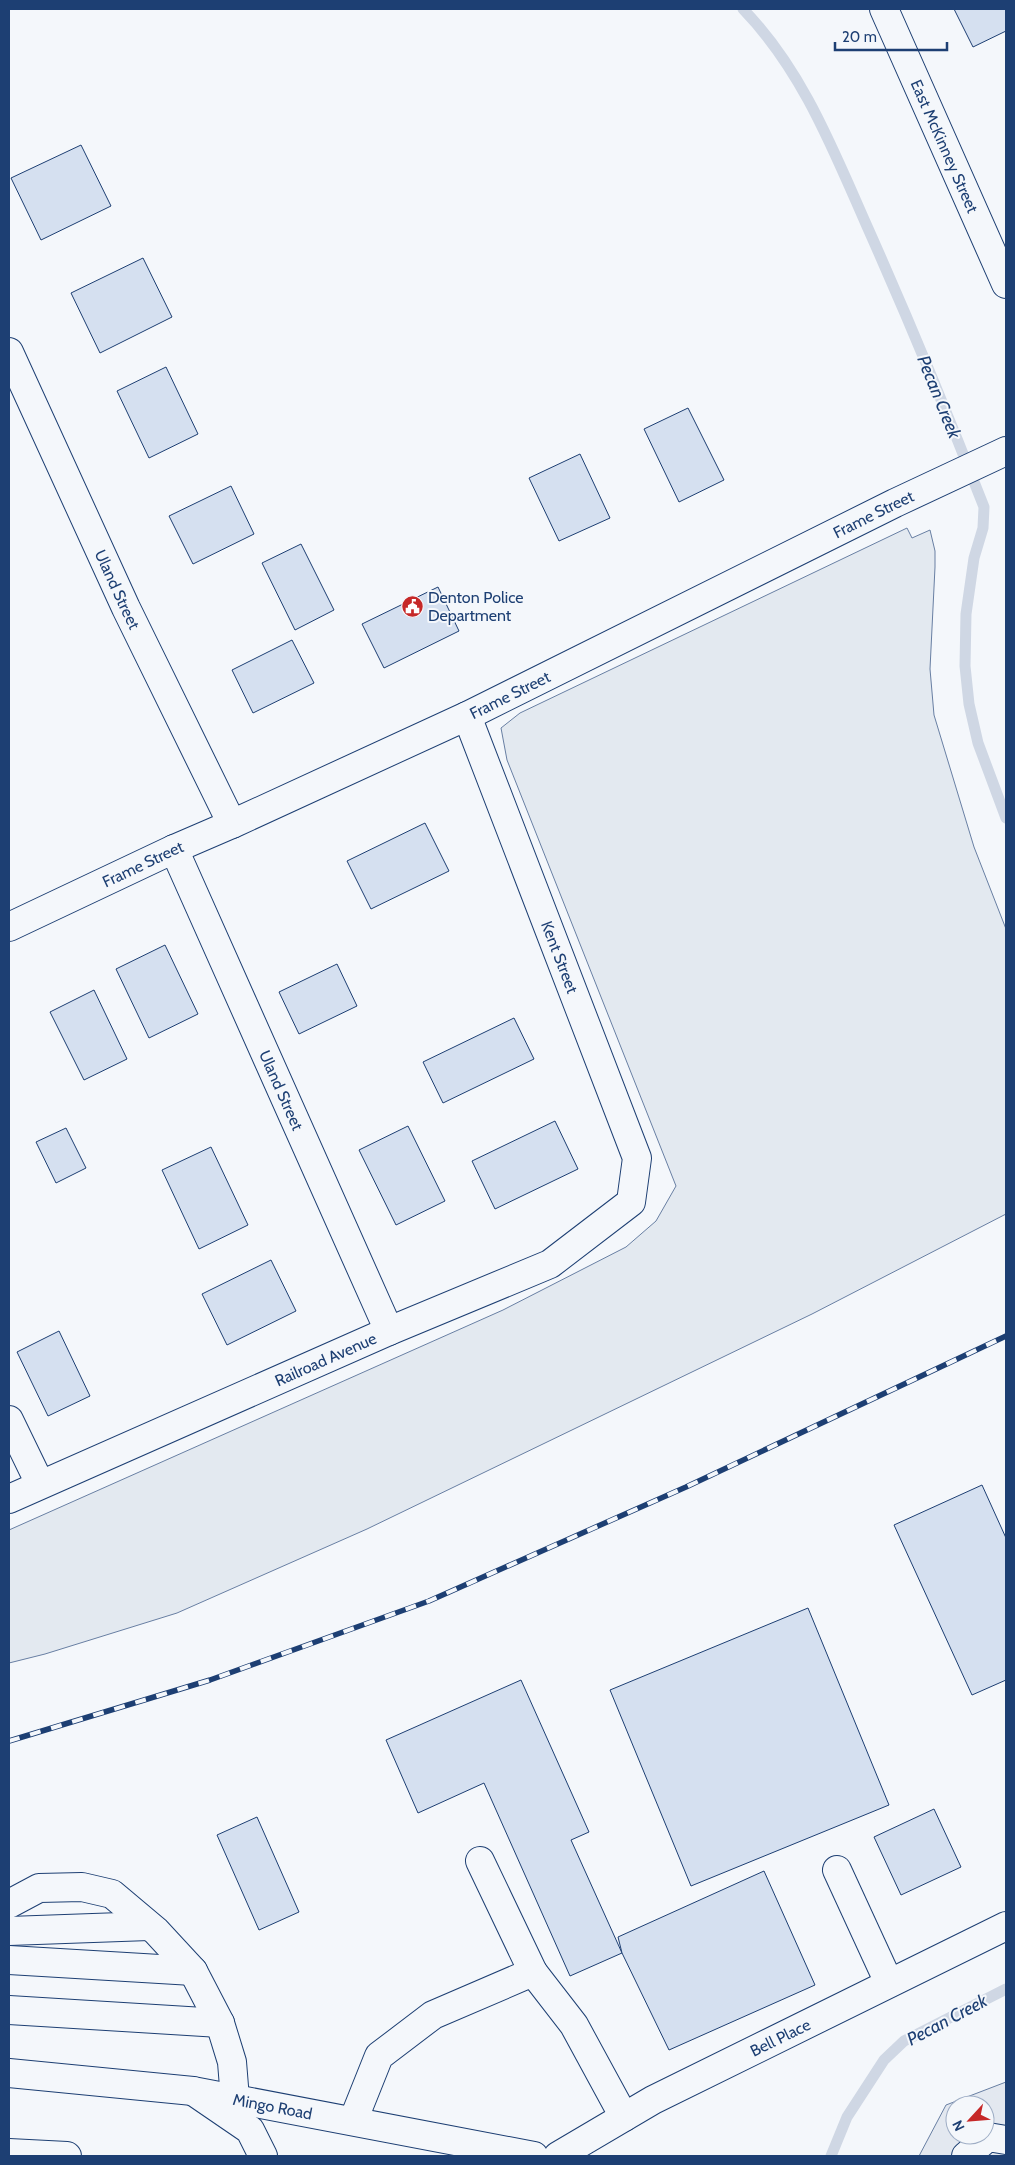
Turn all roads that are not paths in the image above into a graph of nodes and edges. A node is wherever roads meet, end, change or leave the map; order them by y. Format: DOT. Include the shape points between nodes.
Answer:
graph roads {
  1 [pos="884,9"];
  2 [pos="1000,251"];
  3 [pos="1006,284"];
  4 [pos="9,352"];
  5 [pos="1005,452"];
  6 [pos="467,716"];
  7 [pos="232,824"];
  8 [pos="174,849"];
  9 [pos="9,927"];
  10 [pos="631,1202"];
  11 [pos="389,1331"];
  12 [pos="9,1420"];
  13 [pos="40,1484"];
  14 [pos="9,1499"];
  15 [pos="480,1861"];
  16 [pos="838,1870"];
  17 [pos="9,1904"];
  18 [pos="149,1926"];
  19 [pos="1006,1926"];
  20 [pos="9,1931"];
  21 [pos="9,1960"];
  22 [pos="193,1971"];
  23 [pos="533,1972"];
  24 [pos="889,1983"];
  25 [pos="9,2010"];
  26 [pos="220,2023"];
  27 [pos="9,2074"];
  28 [pos="193,2091"];
  29 [pos="235,2099"];
  30 [pos="624,2117"];
  31 [pos="353,2122"];
  32 [pos="1006,2140"];
  33 [pos="9,2153"];
  34 [pos="67,2156"];
  35 [pos="263,2156"];
  36 [pos="534,2156"];
  37 [pos="558,2156"];
  38 [pos="966,2156"];
  1 -- 2 [label="street, East McKinney Street"];
  2 -- 3 [label="street, East McKinney Street"];
  4 -- 7 [label="street, Uland Street" via="126,608"];
  5 -- 6 [label="street, Frame Street" via="895,502"];
  6 -- 7 [label="street, Frame Street"];
  6 -- 10 [label="street, Kent Street" via="637,1158"];
  7 -- 8 [label="street, Frame Street"];
  8 -- 9 [label="street, Frame Street"];
  8 -- 11 [label="street, Uland Street"];
  10 -- 11 [label="street, Railroad Avenue" via="550,1264"];
  11 -- 13 [label="street, Railroad Avenue"];
  12 -- 13 [label="street"];
  13 -- 14 [label="street, Railroad Avenue"];
  15 -- 23 [label="street"];
  16 -- 24 [label="street"];
  17 -- 18 [label="street" via="39,1888 82,1887 112,1894"];
  18 -- 20 [label="street"];
  18 -- 22 [label="street"];
  19 -- 24 [label="street, Bell Place"];
  21 -- 22 [label="street"];
  22 -- 26 [label="street"];
  23 -- 30 [label="street" via="574,2025"];
  23 -- 31 [label="street" via="433,2015 379,2056"];
  24 -- 30 [label="street, Bell Place"];
  25 -- 26 [label="street"];
  26 -- 29 [label="street" via="232,2062"];
  27 -- 28 [label="street, Mingo Road"];
  28 -- 29 [label="street, Mingo Road"];
  28 -- 35 [label="street" via="250,2130"];
  29 -- 31 [label="street, Mingo Road"];
  30 -- 37 [label="street, Bell Place"];
  31 -- 36 [label="street, Mingo Road"];
  32 -- 38 [label="street" via="988,2137"];
  33 -- 34 [label="street"];
}
